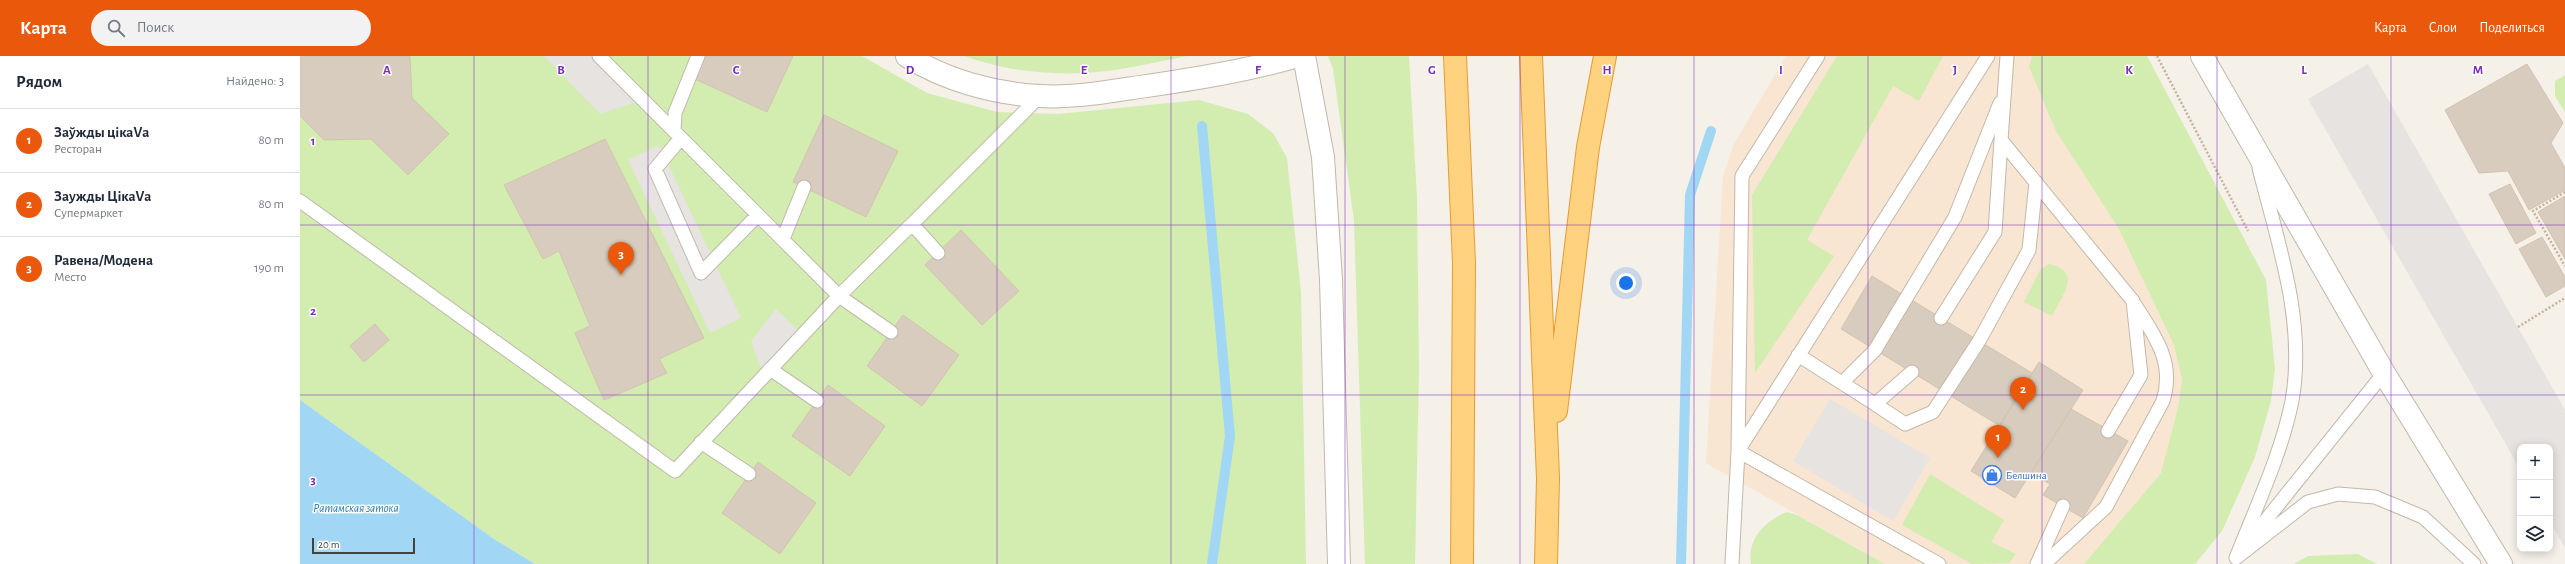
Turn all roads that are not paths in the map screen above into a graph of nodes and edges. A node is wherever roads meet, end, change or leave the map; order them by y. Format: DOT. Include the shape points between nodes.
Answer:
graph roads {
  1 [pos="599,56"];
  2 [pos="698,56"];
  3 [pos="907,56"];
  4 [pos="1298,56"];
  5 [pos="1304,56"];
  6 [pos="1455,56"];
  7 [pos="1531,56"];
  8 [pos="1605,56"];
  9 [pos="1818,56"];
  10 [pos="1988,56"];
  11 [pos="2006,56"];
  12 [pos="2202,56"];
  13 [pos="2004,92"];
  14 [pos="1040,96"];
  15 [pos="677,134"];
  16 [pos="2001,140"];
  17 [pos="2253,145"];
  18 [pos="2036,182"];
  19 [pos="804,187"];
  20 [pos="300,201"];
  21 [pos="758,215"];
  22 [pos="912,224"];
  23 [pos="783,239"];
  24 [pos="938,252"];
  25 [pos="839,296"];
  26 [pos="2133,301"];
  27 [pos="1941,318"];
  28 [pos="891,332"];
  29 [pos="1798,355"];
  30 [pos="770,369"];
  31 [pos="1912,372"];
  32 [pos="2384,373"];
  33 [pos="1842,383"];
  34 [pos="817,401"];
  35 [pos="1875,404"];
  36 [pos="2108,431"];
  37 [pos="701,442"];
  38 [pos="1738,450"];
  39 [pos="749,474"];
  40 [pos="1548,478"];
  41 [pos="2063,506"];
  42 [pos="2233,561"];
  43 [pos="1338,564"];
  44 [pos="1462,564"];
  45 [pos="1546,564"];
  46 [pos="1732,564"];
  47 [pos="1939,564"];
  48 [pos="2037,564"];
  49 [pos="2044,564"];
  50 [pos="2474,564"];
  51 [pos="2501,564"];
  1 -- 15 [label="lane"];
  2 -- 15 [label="lane" via="675,113"];
  3 -- 14 [label="street" via="925,67 978,86"];
  4 -- 14 [label="street" via="1213,77 1099,93"];
  5 -- 43 [label="street" via="1324,173 1332,296"];
  6 -- 44 [label="highway" via="1464,263"];
  7 -- 40 [label="highway"];
  8 -- 40 [label="highway" via="1588,147"];
  9 -- 38 [label="lane" via="1742,176"];
  10 -- 29 [label="lane"];
  11 -- 13 [label="lane"];
  12 -- 17 [label="street"];
  13 -- 16 [label="lane"];
  13 -- 33 [label="lane" via="1955,216 1875,350"];
  14 -- 22 [label="lane"];
  15 -- 21 [label="lane"];
  15 -- 21 [label="lane" via="656,169 701,273"];
  16 -- 18 [label="lane"];
  16 -- 27 [label="lane" via="1995,232"];
  17 -- 32 [label="street"];
  17 -- 42 [label="lane" via="2290,292 2296,346 2292,400 2275,461"];
  18 -- 26 [label="lane"];
  18 -- 35 [label="lane" via="2029,250 1979,341 1933,412 1905,424"];
  19 -- 23 [label="lane"];
  20 -- 37 [label="lane" via="675,471"];
  21 -- 23 [label="lane"];
  22 -- 24 [label="lane"];
  22 -- 25 [label="lane"];
  23 -- 25 [label="lane"];
  25 -- 28 [label="lane"];
  25 -- 30 [label="lane"];
  26 -- 36 [label="lane" via="2141,375"];
  26 -- 49 [label="lane" via="2158,340 2166,365 2168,384 2163,401 2106,507"];
  29 -- 33 [label="lane"];
  29 -- 38 [label="lane"];
  30 -- 34 [label="lane"];
  30 -- 37 [label="lane"];
  31 -- 35 [label="lane"];
  32 -- 42 [label="lane"];
  32 -- 51 [label="street"];
  33 -- 35 [label="lane"];
  37 -- 39 [label="lane"];
  38 -- 46 [label="lane"];
  38 -- 47 [label="lane"];
  40 -- 45 [label="highway"];
  41 -- 48 [label="lane"];
  42 -- 50 [label="lane" via="2308,502 2338,494 2375,497 2423,517"];
}
